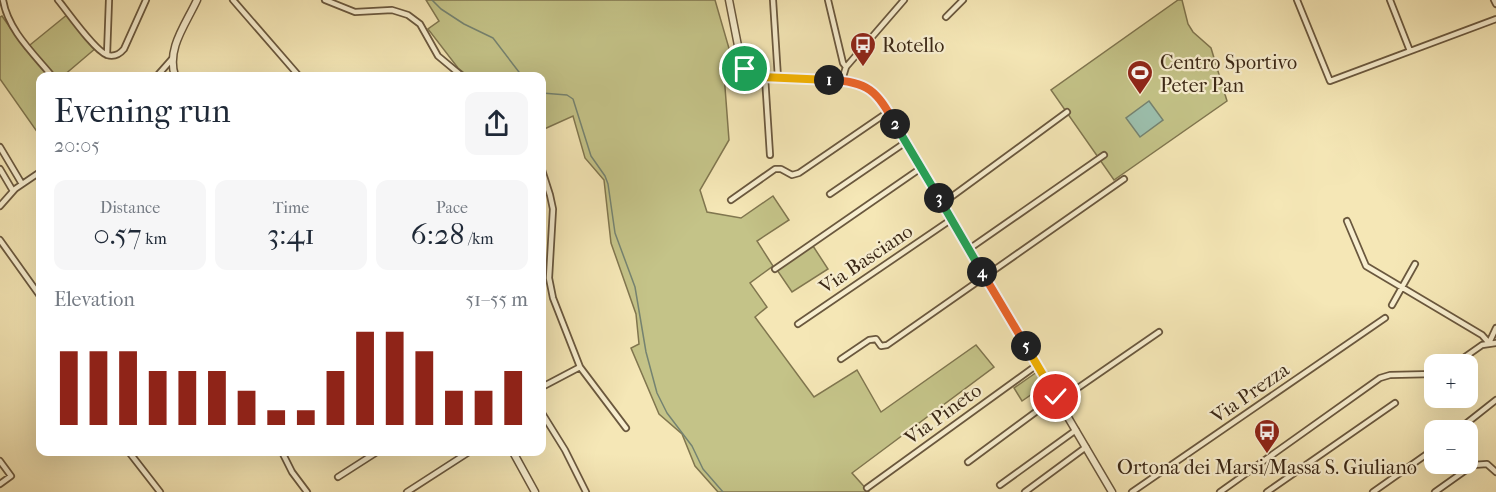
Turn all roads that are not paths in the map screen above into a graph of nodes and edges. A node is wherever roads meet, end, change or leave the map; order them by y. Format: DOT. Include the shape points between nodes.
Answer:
graph roads {
  1 [pos="3,0"];
  2 [pos="58,0"];
  3 [pos="109,0"];
  4 [pos="146,0"];
  5 [pos="197,0"];
  6 [pos="233,0"];
  7 [pos="326,0"];
  8 [pos="729,0"];
  9 [pos="773,0"];
  10 [pos="828,0"];
  11 [pos="904,0"];
  12 [pos="963,0"];
  13 [pos="1298,0"];
  14 [pos="1390,0"];
  15 [pos="946,17"];
  16 [pos="1496,19"];
  17 [pos="1410,51"];
  18 [pos="107,55"];
  19 [pos="172,59"];
  20 [pos="846,67"];
  21 [pos="49,72"];
  22 [pos="161,72"];
  23 [pos="174,72"];
  24 [pos="295,72"];
  25 [pos="457,72"];
  26 [pos="765,77"];
  27 [pos="778,78"];
  28 [pos="842,80"];
  29 [pos="888,112"];
  30 [pos="1066,112"];
  31 [pos="906,142"];
  32 [pos="0,147"];
  33 [pos="770,154"];
  34 [pos="1104,155"];
  35 [pos="921,168"];
  36 [pos="0,169"];
  37 [pos="36,175"];
  38 [pos="1124,178"];
  39 [pos="546,183"];
  40 [pos="22,184"];
  41 [pos="13,191"];
  42 [pos="830,194"];
  43 [pos="731,200"];
  44 [pos="943,203"];
  45 [pos="0,206"];
  46 [pos="952,219"];
  47 [pos="1347,221"];
  48 [pos="0,240"];
  49 [pos="969,249"];
  50 [pos="1415,264"];
  51 [pos="775,269"];
  52 [pos="984,276"];
  53 [pos="1402,287"];
  54 [pos="36,290"];
  55 [pos="1392,305"];
  56 [pos="1385,318"];
  57 [pos="798,324"];
  58 [pos="1496,328"];
  59 [pos="1159,332"];
  60 [pos="1490,343"];
  61 [pos="1496,343"];
  62 [pos="1469,354"];
  63 [pos="841,359"];
  64 [pos="1037,365"];
  65 [pos="580,367"];
  66 [pos="1424,374"];
  67 [pos="546,385"];
  68 [pos="1058,399"];
  69 [pos="1496,400"];
  70 [pos="1395,403"];
  71 [pos="546,420"];
  72 [pos="1471,420"];
  73 [pos="626,428"];
  74 [pos="1076,430"];
  75 [pos="1086,447"];
  76 [pos="1424,455"];
  77 [pos="132,456"];
  78 [pos="284,456"];
  79 [pos="371,456"];
  80 [pos="463,456"];
  81 [pos="515,456"];
  82 [pos="0,460"];
  83 [pos="968,462"];
  84 [pos="1496,472"];
  85 [pos="338,477"];
  86 [pos="0,484"];
  87 [pos="1000,485"];
  88 [pos="867,488"];
  89 [pos="160,492"];
  90 [pos="307,492"];
  91 [pos="407,492"];
  92 [pos="535,492"];
  93 [pos="586,492"];
  94 [pos="1025,492"];
  95 [pos="1112,492"];
  96 [pos="1132,492"];
  97 [pos="1220,492"];
  98 [pos="1268,492"];
  99 [pos="1373,492"];
  100 [pos="1435,492"];
  1 -- 21 [label="street" via="9,21"];
  2 -- 18 [label="street"];
  3 -- 18 [label="street"];
  4 -- 18 [label="street" via="124,49 116,56"];
  5 -- 19 [label="street"];
  6 -- 24 [label="street"];
  7 -- 25 [label="street" via="355,12 392,10 411,16 439,57"];
  8 -- 26 [label="street" via="743,66 750,73"];
  9 -- 27 [label="street"];
  10 -- 20 [label="street"];
  11 -- 20 [label="street"];
  12 -- 15 [label="street"];
  13 -- 17 [label="street" via="1330,81"];
  14 -- 17 [label="street"];
  16 -- 17 [label="street"];
  19 -- 22 [label="street"];
  19 -- 23 [label="street"];
  20 -- 28 [label="street"];
  26 -- 27 [label="street"];
  26 -- 33 [label="street"];
  27 -- 28 [label="street"];
  28 -- 29 [label="street" via="870,89"];
  29 -- 31 [label="street"];
  29 -- 43 [label="street" via="797,174 774,170"];
  30 -- 44 [label="street"];
  31 -- 35 [label="street"];
  31 -- 42 [label="street"];
  32 -- 40 [label="street"];
  34 -- 49 [label="street"];
  35 -- 44 [label="street"];
  35 -- 51 [label="street"];
  36 -- 41 [label="street"];
  37 -- 40 [label="street"];
  38 -- 52 [label="street"];
  39 -- 65 [label="street" via="553,209 550,287"];
  40 -- 41 [label="street"];
  41 -- 45 [label="street"];
  44 -- 46 [label="street"];
  46 -- 49 [label="street"];
  46 -- 57 [label="street, Via Basciano"];
  47 -- 53 [label="street" via="1363,263"];
  48 -- 54 [label="street"];
  49 -- 52 [label="street"];
  50 -- 53 [label="street"];
  52 -- 63 [label="street" via="887,345 870,340"];
  52 -- 64 [label="street"];
  53 -- 55 [label="street"];
  53 -- 60 [label="street" via="1482,334"];
  56 -- 96 [label="street, Via Prezza"];
  58 -- 60 [label="street"];
  59 -- 68 [label="street"];
  60 -- 61 [label="street"];
  60 -- 62 [label="street"];
  64 -- 68 [label="street"];
  64 -- 88 [label="street, Via Pineto"];
  65 -- 67 [label="street"];
  65 -- 73 [label="street"];
  66 -- 97 [label="street" via="1380,378"];
  68 -- 74 [label="street"];
  68 -- 83 [label="street"];
  69 -- 72 [label="street"];
  70 -- 98 [label="street"];
  71 -- 93 [label="street"];
  74 -- 75 [label="street"];
  74 -- 87 [label="street"];
  75 -- 94 [label="street"];
  75 -- 95 [label="street"];
  76 -- 99 [label="street"];
  77 -- 89 [label="street"];
  78 -- 90 [label="street"];
  79 -- 85 [label="street"];
  80 -- 91 [label="street"];
  81 -- 92 [label="street"];
  82 -- 86 [label="street" via="11,476"];
  84 -- 100 [label="street" via="1487,464 1476,464"];
}
